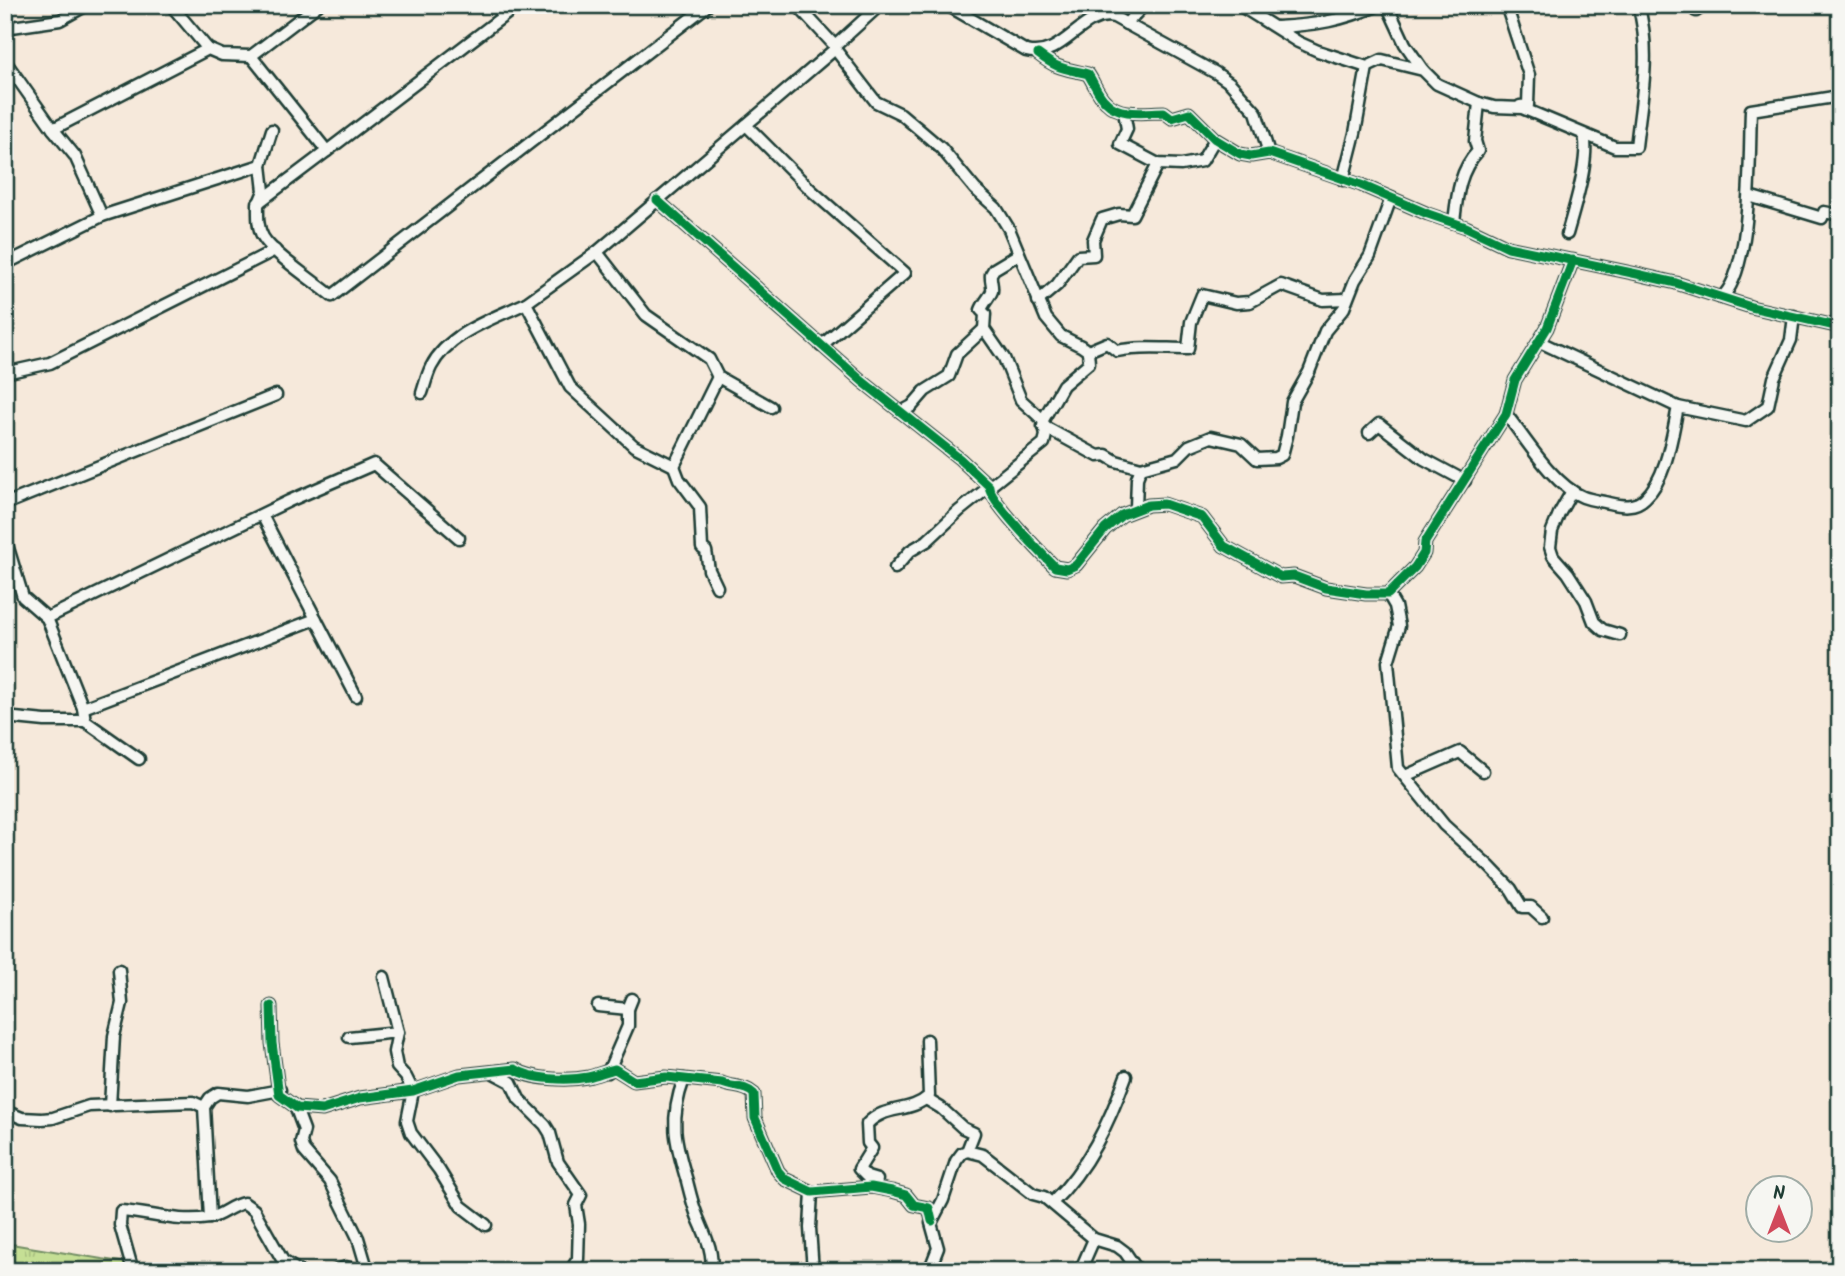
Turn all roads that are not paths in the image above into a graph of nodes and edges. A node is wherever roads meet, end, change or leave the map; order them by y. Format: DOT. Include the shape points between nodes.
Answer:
graph roads {
  1 [pos="87,5"];
  2 [pos="171,5"];
  3 [pos="318,5"];
  4 [pos="518,5"];
  5 [pos="708,5"];
  6 [pos="797,5"];
  7 [pos="880,5"];
  8 [pos="947,5"];
  9 [pos="1144,5"];
  10 [pos="1239,5"];
  11 [pos="1379,5"];
  12 [pos="1387,5"];
  13 [pos="1510,5"];
  14 [pos="1639,5"];
  15 [pos="1126,24"];
  16 [pos="1275,27"];
  17 [pos="5,28"];
  18 [pos="835,47"];
  19 [pos="208,49"];
  20 [pos="1038,54"];
  21 [pos="251,56"];
  22 [pos="5,61"];
  23 [pos="1367,67"];
  24 [pos="1423,70"];
  25 [pos="8,72"];
  26 [pos="1840,96"];
  27 [pos="1479,103"];
  28 [pos="1516,107"];
  29 [pos="1124,111"];
  30 [pos="746,125"];
  31 [pos="53,129"];
  32 [pos="272,130"];
  33 [pos="1584,135"];
  34 [pos="1214,139"];
  35 [pos="327,151"];
  36 [pos="1269,153"];
  37 [pos="1158,164"];
  38 [pos="261,165"];
  39 [pos="1343,180"];
  40 [pos="1749,196"];
  41 [pos="1391,198"];
  42 [pos="657,200"];
  43 [pos="258,203"];
  44 [pos="1840,215"];
  45 [pos="102,216"];
  46 [pos="1454,222"];
  47 [pos="1567,234"];
  48 [pos="275,250"];
  49 [pos="597,252"];
  50 [pos="1019,254"];
  51 [pos="1573,260"];
  52 [pos="5,264"];
  53 [pos="1721,298"];
  54 [pos="1347,299"];
  55 [pos="1038,301"];
  56 [pos="526,303"];
  57 [pos="1840,314"];
  58 [pos="1794,316"];
  59 [pos="1837,326"];
  60 [pos="984,329"];
  61 [pos="1540,342"];
  62 [pos="821,346"];
  63 [pos="1087,351"];
  64 [pos="5,373"];
  65 [pos="718,377"];
  66 [pos="422,393"];
  67 [pos="276,395"];
  68 [pos="771,407"];
  69 [pos="1678,407"];
  70 [pos="901,412"];
  71 [pos="1506,414"];
  72 [pos="1043,423"];
  73 [pos="1369,433"];
  74 [pos="674,466"];
  75 [pos="1141,468"];
  76 [pos="1465,481"];
  77 [pos="989,486"];
  78 [pos="1572,491"];
  79 [pos="5,504"];
  80 [pos="1136,508"];
  81 [pos="262,515"];
  82 [pos="5,538"];
  83 [pos="459,538"];
  84 [pos="895,568"];
  85 [pos="717,587"];
  86 [pos="1388,593"];
  87 [pos="47,618"];
  88 [pos="316,619"];
  89 [pos="1620,635"];
  90 [pos="356,696"];
  91 [pos="83,708"];
  92 [pos="5,717"];
  93 [pos="85,721"];
  94 [pos="139,759"];
  95 [pos="1483,771"];
  96 [pos="1405,776"];
  97 [pos="1542,917"];
  98 [pos="119,970"];
  99 [pos="384,977"];
  100 [pos="271,1006"];
  101 [pos="598,1006"];
  102 [pos="398,1032"];
  103 [pos="349,1037"];
  104 [pos="926,1040"];
  105 [pos="515,1069"];
  106 [pos="608,1072"];
  107 [pos="494,1073"];
  108 [pos="1126,1076"];
  109 [pos="684,1079"];
  110 [pos="511,1082"];
  111 [pos="280,1090"];
  112 [pos="413,1091"];
  113 [pos="926,1099"];
  114 [pos="110,1106"];
  115 [pos="204,1107"];
  116 [pos="295,1107"];
  117 [pos="5,1111"];
  118 [pos="967,1151"];
  119 [pos="871,1187"];
  120 [pos="812,1192"];
  121 [pos="1052,1203"];
  122 [pos="210,1218"];
  123 [pos="932,1221"];
  124 [pos="486,1225"];
  125 [pos="1094,1239"];
  126 [pos="133,1271"];
  127 [pos="299,1271"];
  128 [pos="335,1271"];
  129 [pos="363,1271"];
  130 [pos="372,1271"];
  131 [pos="570,1271"];
  132 [pos="711,1271"];
  133 [pos="813,1271"];
  134 [pos="929,1271"];
  135 [pos="1080,1271"];
  136 [pos="1138,1271"];
  1 -- 17 [label="street" via="60,20"];
  2 -- 19 [label="street"];
  3 -- 21 [label="street"];
  4 -- 35 [label="street"];
  5 -- 48 [label="street" via="332,296"];
  6 -- 18 [label="street"];
  7 -- 18 [label="street"];
  8 -- 20 [label="street"];
  9 -- 15 [label="street"];
  10 -- 16 [label="street"];
  11 -- 16 [label="street" via="1345,19"];
  12 -- 24 [label="street"];
  13 -- 28 [label="street" via="1529,75 1528,105"];
  14 -- 33 [label="street" via="1646,56 1636,147 1615,147"];
  15 -- 20 [label="street" via="1108,16 1099,18"];
  15 -- 36 [label="street" via="1230,83 1256,111"];
  16 -- 23 [label="street" via="1318,51"];
  18 -- 30 [label="street"];
  18 -- 50 [label="street" via="876,102 901,114 941,148 996,208"];
  19 -- 21 [label="street" via="222,55"];
  19 -- 31 [label="street"];
  20 -- 29 [label="street" via="1053,65 1088,74 1104,101"];
  21 -- 35 [label="street"];
  22 -- 25 [label="street"];
  23 -- 24 [label="street" via="1382,60"];
  23 -- 39 [label="street"];
  24 -- 27 [label="street" via="1437,84"];
  25 -- 31 [label="street"];
  26 -- 40 [label="street" via="1751,110"];
  27 -- 28 [label="street"];
  27 -- 46 [label="street" via="1478,151 1462,174"];
  28 -- 33 [label="street"];
  29 -- 34 [label="street" via="1164,111 1172,118 1189,113"];
  29 -- 37 [label="street" via="1127,129 1120,144"];
  30 -- 42 [label="street"];
  30 -- 62 [label="street" via="905,273"];
  31 -- 45 [label="street" via="75,156"];
  32 -- 38 [label="street"];
  33 -- 47 [label="street"];
  34 -- 36 [label="street" via="1240,154"];
  34 -- 37 [label="street" via="1202,161"];
  35 -- 43 [label="street"];
  36 -- 39 [label="street"];
  37 -- 55 [label="street" via="1132,215 1102,219 1093,240 1094,255 1078,256 1057,285"];
  38 -- 43 [label="street" via="264,191"];
  38 -- 45 [label="street"];
  39 -- 41 [label="street"];
  40 -- 44 [label="street" via="1822,218 1824,212"];
  40 -- 53 [label="street" via="1737,271 1729,292"];
  41 -- 46 [label="street"];
  41 -- 54 [label="street" via="1370,256"];
  42 -- 49 [label="street"];
  42 -- 62 [label="street"];
  43 -- 48 [label="street" via="262,236"];
  45 -- 52 [label="street"];
  46 -- 51 [label="street" via="1508,247"];
  48 -- 64 [label="street" via="50,363"];
  49 -- 56 [label="street"];
  49 -- 65 [label="street" via="646,315 709,359"];
  50 -- 55 [label="street"];
  50 -- 60 [label="street" via="990,274 993,287 981,310"];
  51 -- 53 [label="street"];
  51 -- 61 [label="street"];
  53 -- 58 [label="street"];
  54 -- 63 [label="street" via="1323,300 1281,285 1250,302 1202,295 1191,322 1188,349 1133,347 1117,351 1107,343"];
  54 -- 75 [label="street" via="1325,331 1292,402 1282,456 1258,459 1241,444 1211,437 1189,446 1177,458"];
  55 -- 63 [label="street" via="1061,336"];
  56 -- 66 [label="street" via="455,339 434,362"];
  56 -- 74 [label="street" via="570,387 634,446"];
  57 -- 59 [label="street"];
  58 -- 59 [label="street"];
  58 -- 69 [label="street" via="1791,340 1774,378 1768,406 1746,421"];
  60 -- 70 [label="street" via="957,354 948,376"];
  60 -- 72 [label="street" via="1004,358 1021,400"];
  61 -- 69 [label="street"];
  61 -- 71 [label="street" via="1516,380"];
  62 -- 70 [label="street"];
  63 -- 72 [label="street" via="1089,363 1063,385"];
  65 -- 68 [label="street"];
  65 -- 74 [label="street"];
  67 -- 79 [label="street"];
  69 -- 78 [label="street" via="1667,458 1644,500 1625,506"];
  70 -- 77 [label="street"];
  71 -- 76 [label="street"];
  71 -- 78 [label="street"];
  72 -- 75 [label="street" via="1098,456"];
  72 -- 77 [label="street" via="1044,443"];
  73 -- 76 [label="street" via="1379,424 1424,459"];
  74 -- 85 [label="street" via="700,507 702,548"];
  75 -- 80 [label="street"];
  76 -- 86 [label="street" via="1425,542 1420,561"];
  77 -- 80 [label="street" via="1001,508 1061,570 1076,565 1105,529"];
  77 -- 84 [label="street"];
  78 -- 89 [label="street" via="1552,531 1553,556 1586,601 1594,622"];
  80 -- 86 [label="street" via="1164,504 1202,517 1224,546 1281,577 1294,576 1326,588 1366,594"];
  81 -- 83 [label="street" via="374,464"];
  81 -- 87 [label="street"];
  81 -- 88 [label="street"];
  82 -- 87 [label="street" via="23,597"];
  86 -- 96 [label="street" via="1398,616 1388,672 1396,759"];
  87 -- 91 [label="street"];
  88 -- 90 [label="street"];
  88 -- 91 [label="street"];
  91 -- 93 [label="street"];
  92 -- 93 [label="street"];
  93 -- 94 [label="street"];
  95 -- 96 [label="street" via="1460,752"];
  96 -- 97 [label="street" via="1444,825 1511,889 1522,907 1531,906"];
  98 -- 114 [label="street" via="122,1003 114,1036"];
  99 -- 102 [label="street"];
  100 -- 111 [label="street"];
  101 -- 106 [label="street" via="630,1004 628,1026"];
  102 -- 103 [label="street"];
  102 -- 112 [label="street" via="397,1067"];
  104 -- 113 [label="street"];
  105 -- 106 [label="street" via="556,1079"];
  105 -- 107 [label="street"];
  105 -- 110 [label="street"];
  106 -- 109 [label="street" via="619,1070 638,1081"];
  107 -- 110 [label="street"];
  107 -- 112 [label="street" via="459,1074"];
  108 -- 121 [label="street" via="1104,1132 1067,1189"];
  109 -- 120 [label="street" via="747,1088 754,1094 755,1118 778,1171"];
  109 -- 132 [label="street" via="676,1100 676,1146 708,1238"];
  110 -- 131 [label="street" via="519,1099 550,1133 558,1162 581,1195 576,1205 578,1259"];
  111 -- 115 [label="street" via="248,1096 218,1093"];
  111 -- 116 [label="street" via="279,1095"];
  112 -- 116 [label="street" via="321,1110"];
  112 -- 124 [label="street" via="407,1121 411,1133 451,1194"];
  113 -- 118 [label="street" via="963,1128 973,1130"];
  113 -- 119 [label="street" via="905,1109 883,1111 867,1124 872,1148 859,1169 877,1180"];
  114 -- 115 [label="street" via="193,1102"];
  114 -- 117 [label="street" via="89,1106 42,1119"];
  115 -- 122 [label="street"];
  116 -- 130 [label="street" via="304,1130 304,1151 330,1181"];
  118 -- 121 [label="street" via="983,1156"];
  118 -- 123 [label="street" via="956,1161"];
  119 -- 120 [label="street"];
  119 -- 123 [label="street" via="927,1206"];
  120 -- 133 [label="street"];
  121 -- 125 [label="street"];
  122 -- 126 [label="street" via="121,1211 120,1225"];
  122 -- 127 [label="street" via="236,1204 250,1205 283,1261"];
  123 -- 134 [label="street" via="938,1248"];
  125 -- 135 [label="street"];
  125 -- 136 [label="street" via="1117,1246"];
  128 -- 129 [label="street" via="346,1267"];
}
